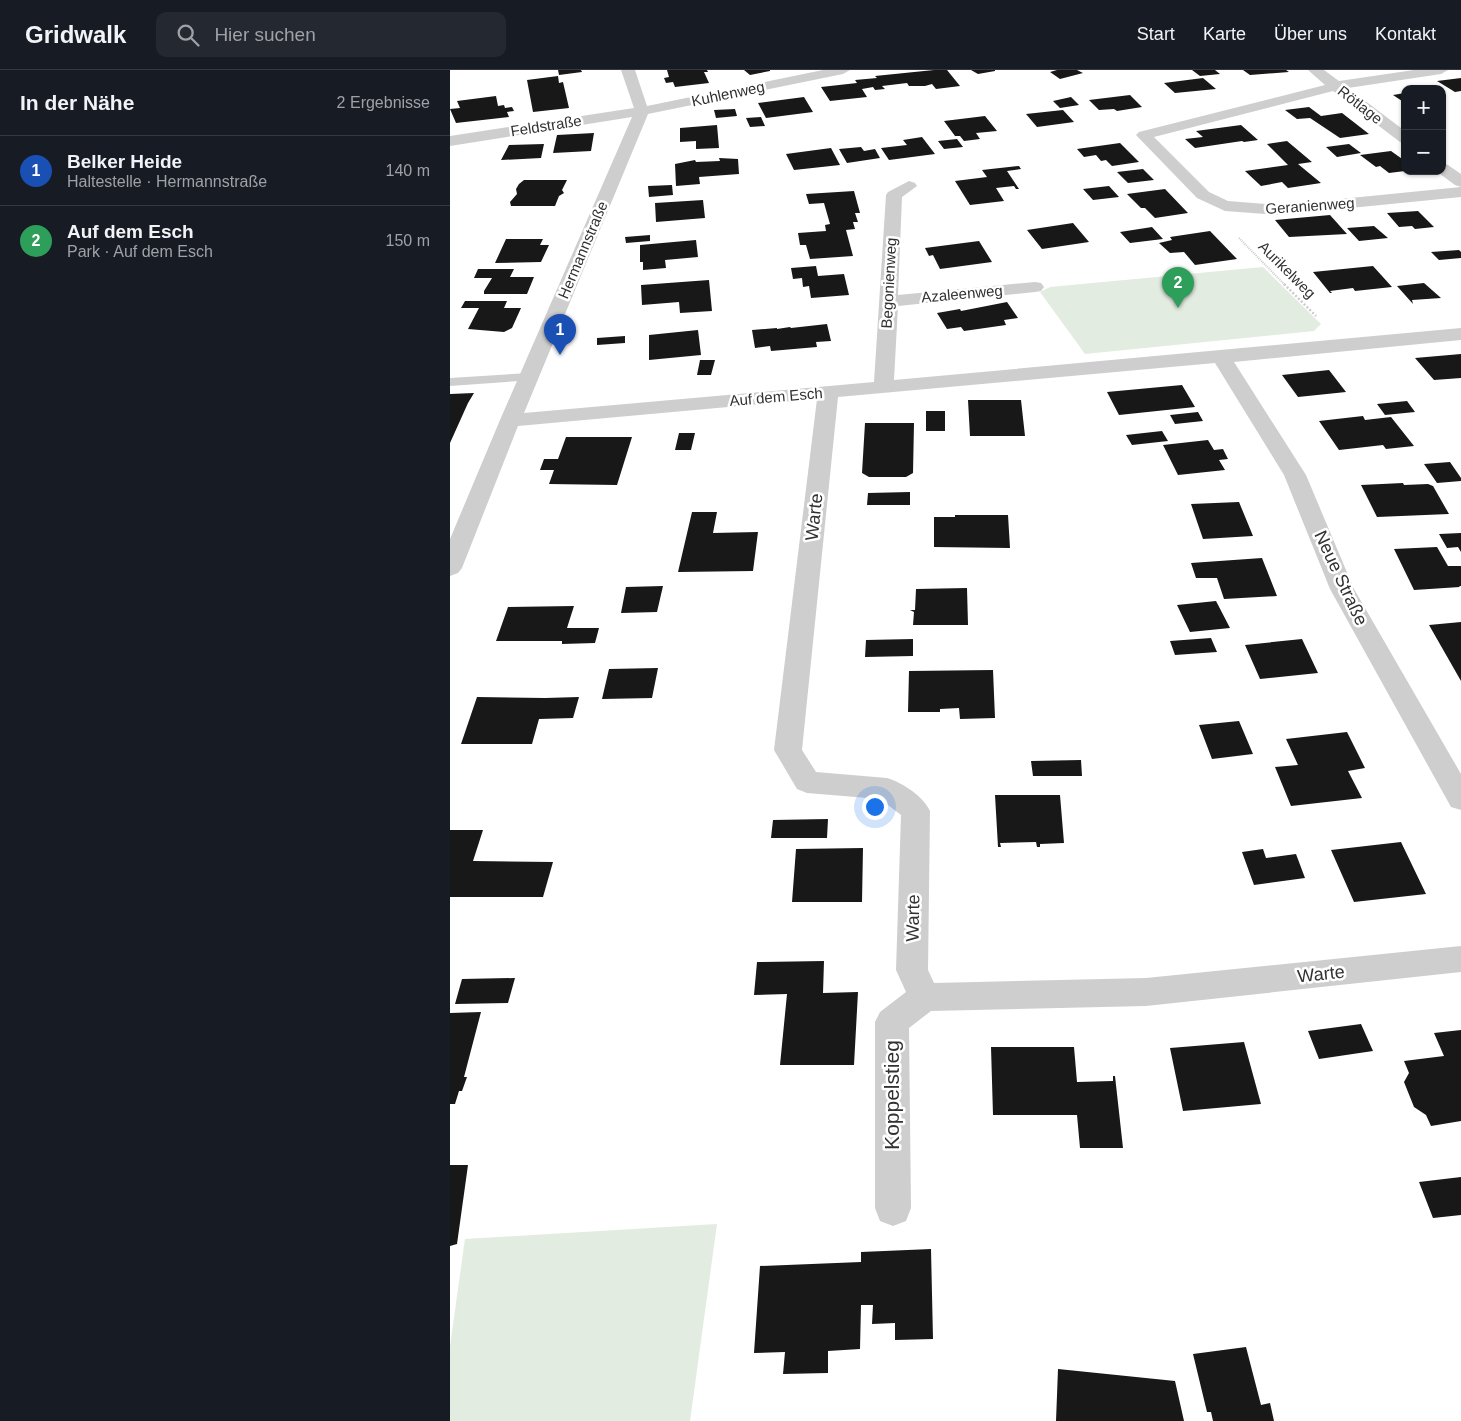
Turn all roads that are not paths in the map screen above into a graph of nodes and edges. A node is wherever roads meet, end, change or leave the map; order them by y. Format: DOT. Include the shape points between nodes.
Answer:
graph roads {
  1 [pos="628,70"];
  2 [pos="843,70"];
  3 [pos="1315,70"];
  4 [pos="1441,70"];
  5 [pos="1336,86"];
  6 [pos="642,111"];
  7 [pos="1401,136"];
  8 [pos="450,141"];
  9 [pos="1446,171"];
  10 [pos="1461,182"];
  11 [pos="909,186"];
  12 [pos="1461,192"];
  13 [pos="1035,287"];
  14 [pos="888,301"];
  15 [pos="1461,334"];
  16 [pos="1221,357"];
  17 [pos="529,377"];
  18 [pos="450,382"];
  19 [pos="884,387"];
  20 [pos="828,392"];
  21 [pos="510,420"];
  22 [pos="450,568"];
  23 [pos="1461,799"];
  24 [pos="1461,959"];
  25 [pos="924,997"];
  26 [pos="892,1208"];
  1 -- 6 [label="street"];
  2 -- 6 [label="street, Kuhlenweg"];
  3 -- 5 [label="street, Rötlage"];
  4 -- 5 [label="street"];
  5 -- 7 [label="street, Rötlage"];
  5 -- 12 [label="street, Geranienweg" via="1144,135 1203,195 1225,206 1280,210"];
  6 -- 8 [label="street, Feldstraße"];
  6 -- 17 [label="street, Hermannstraße"];
  9 -- 10 [label="street"];
  11 -- 14 [label="street, Begonienweg" via="894,195"];
  13 -- 14 [label="street, Azaleenweg"];
  14 -- 19 [label="street, Begonienweg"];
  15 -- 16 [label="street, Auf dem Esch"];
  16 -- 19 [label="street, Auf dem Esch"];
  16 -- 23 [label="street, Neue Straße" via="1295,475 1342,589"];
  17 -- 18 [label="lane"];
  17 -- 21 [label="street, Hermannstraße"];
  19 -- 20 [label="street, Auf dem Esch"];
  20 -- 21 [label="street, Auf dem Esch"];
  20 -- 25 [label="street, Warte" via="788,750 807,782 887,789 916,811 912,970"];
  21 -- 22 [label="street, Hermannstraße"];
  24 -- 25 [label="street, Warte" via="1146,992"];
  25 -- 26 [label="street, Koppelstieg" via="892,1022"];
}
